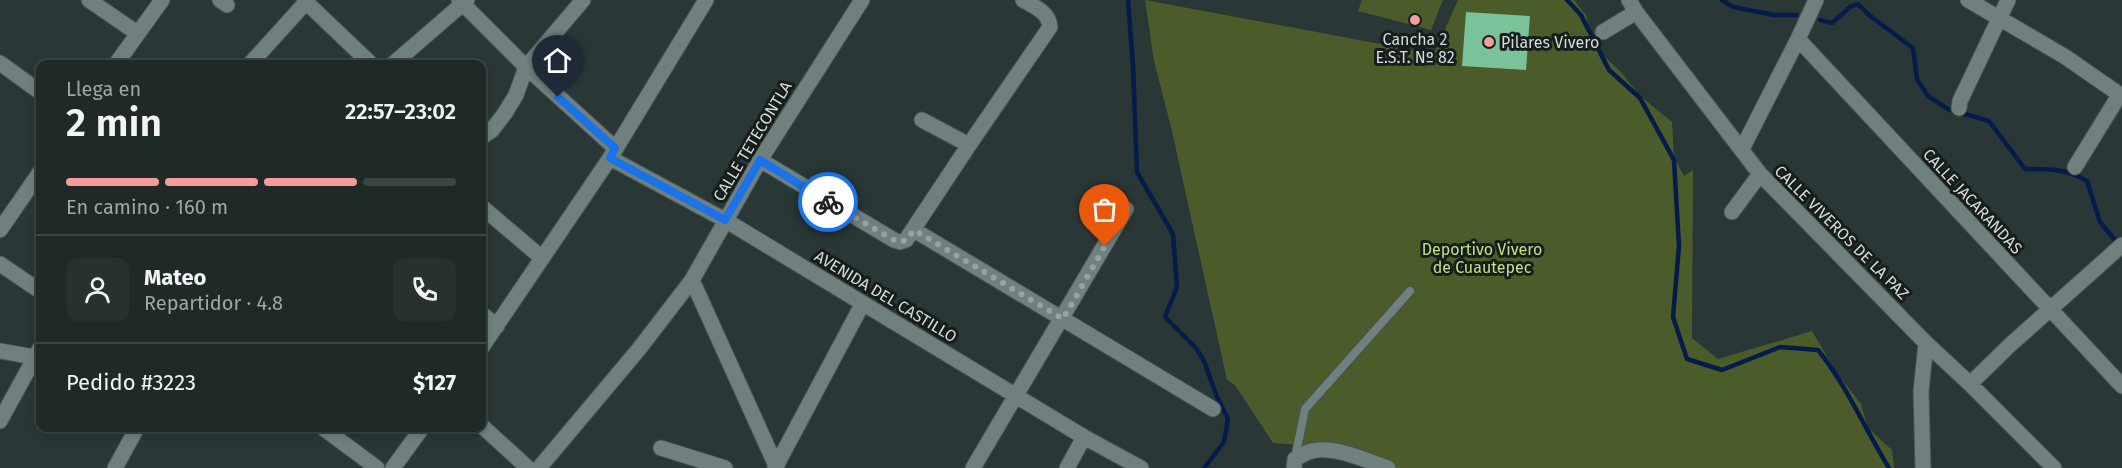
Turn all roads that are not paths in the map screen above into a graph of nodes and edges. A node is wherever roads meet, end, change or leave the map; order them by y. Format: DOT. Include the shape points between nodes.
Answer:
graph roads {
  1 [pos="89,0"];
  2 [pos="162,0"];
  3 [pos="583,0"];
  4 [pos="706,0"];
  5 [pos="862,0"];
  6 [pos="1023,0"];
  7 [pos="1816,0"];
  8 [pos="1968,0"];
  9 [pos="2008,0"];
  10 [pos="306,1"];
  11 [pos="463,1"];
  12 [pos="1632,6"];
  13 [pos="1999,20"];
  14 [pos="1603,32"];
  15 [pos="137,33"];
  16 [pos="1798,39"];
  17 [pos="119,60"];
  18 [pos="256,60"];
  19 [pos="368,60"];
  20 [pos="397,60"];
  21 [pos="0,63"];
  22 [pos="526,67"];
  23 [pos="36,89"];
  24 [pos="2121,95"];
  25 [pos="1959,108"];
  26 [pos="922,120"];
  27 [pos="486,134"];
  28 [pos="969,145"];
  29 [pos="1742,149"];
  30 [pos="613,153"];
  31 [pos="760,160"];
  32 [pos="2075,167"];
  33 [pos="1760,174"];
  34 [pos="36,178"];
  35 [pos="486,210"];
  36 [pos="1126,210"];
  37 [pos="1732,212"];
  38 [pos="725,220"];
  39 [pos="0,230"];
  40 [pos="914,230"];
  41 [pos="2122,245"];
  42 [pos="542,258"];
  43 [pos="0,264"];
  44 [pos="692,280"];
  45 [pos="36,288"];
  46 [pos="1410,291"];
  47 [pos="863,303"];
  48 [pos="2050,310"];
  49 [pos="486,317"];
  50 [pos="1063,319"];
  51 [pos="497,326"];
  52 [pos="486,341"];
  53 [pos="1926,343"];
  54 [pos="0,351"];
  55 [pos="36,353"];
  56 [pos="36,355"];
  57 [pos="1970,384"];
  58 [pos="2122,386"];
  59 [pos="1016,396"];
  60 [pos="1213,410"];
  61 [pos="0,421"];
  62 [pos="486,430"];
  63 [pos="135,432"];
  64 [pos="328,432"];
  65 [pos="419,432"];
  66 [pos="1084,437"];
  67 [pos="661,448"];
  68 [pos="1295,464"];
  69 [pos="115,468"];
  70 [pos="377,468"];
  71 [pos="393,468"];
  72 [pos="528,468"];
  73 [pos="539,468"];
  74 [pos="726,468"];
  75 [pos="776,468"];
  76 [pos="974,468"];
  77 [pos="1067,468"];
  78 [pos="1141,468"];
  79 [pos="1388,468"];
  80 [pos="1923,468"];
  81 [pos="2054,468"];
  1 -- 15 [label="street"];
  2 -- 15 [label="street"];
  3 -- 22 [label="street"];
  4 -- 30 [label="street"];
  5 -- 31 [label="street, CALLE TETECONTLA"];
  6 -- 28 [label="street" via="1044,12 1050,27"];
  7 -- 16 [label="street"];
  8 -- 13 [label="street"];
  9 -- 13 [label="street"];
  10 -- 18 [label="street"];
  10 -- 19 [label="street"];
  11 -- 20 [label="street"];
  11 -- 22 [label="street, AVENIDA DEL CASTILLO"];
  12 -- 14 [label="street"];
  12 -- 29 [label="street, CALLE VIVEROS DE LA PAZ"];
  13 -- 24 [label="street" via="2064,56"];
  13 -- 25 [label="street"];
  15 -- 17 [label="street"];
  16 -- 29 [label="street"];
  16 -- 48 [label="street, CALLE JACARANDAS"];
  21 -- 23 [label="street"];
  22 -- 27 [label="street" via="516,95"];
  22 -- 30 [label="street, AVENIDA DEL CASTILLO"];
  24 -- 32 [label="street"];
  26 -- 28 [label="street"];
  28 -- 40 [label="street"];
  29 -- 33 [label="street, CALLE VIVEROS DE LA PAZ"];
  30 -- 38 [label="street, AVENIDA DEL CASTILLO"];
  30 -- 42 [label="street"];
  31 -- 38 [label="street, CALLE TETECONTLA"];
  31 -- 40 [label="street" via="894,240 906,240"];
  33 -- 37 [label="street"];
  33 -- 53 [label="street, CALLE VIVEROS DE LA PAZ"];
  34 -- 39 [label="street"];
  35 -- 42 [label="street"];
  36 -- 50 [label="street"];
  38 -- 44 [label="street, CALLE TETECONTLA"];
  38 -- 47 [label="street, AVENIDA DEL CASTILLO"];
  40 -- 50 [label="street"];
  41 -- 48 [label="street"];
  42 -- 51 [label="street"];
  43 -- 45 [label="street"];
  44 -- 73 [label="street, CALLE TETECONTLA"];
  44 -- 75 [label="street"];
  46 -- 68 [label="lane" via="1305,409"];
  47 -- 59 [label="street, AVENIDA DEL CASTILLO"];
  47 -- 75 [label="street"];
  48 -- 57 [label="street"];
  48 -- 58 [label="street, CALLE JACARANDAS"];
  49 -- 51 [label="street"];
  50 -- 59 [label="street"];
  50 -- 60 [label="street"];
  51 -- 52 [label="street"];
  53 -- 57 [label="street, CALLE VIVEROS DE LA PAZ"];
  53 -- 80 [label="street"];
  54 -- 55 [label="street"];
  56 -- 61 [label="street"];
  57 -- 81 [label="street, CALLE VIVEROS DE LA PAZ"];
  59 -- 66 [label="street, AVENIDA DEL CASTILLO"];
  59 -- 76 [label="street"];
  62 -- 72 [label="street"];
  63 -- 69 [label="street"];
  64 -- 70 [label="street"];
  65 -- 71 [label="street"];
  66 -- 77 [label="street"];
  66 -- 78 [label="street, AVENIDA DEL CASTILLO"];
  67 -- 74 [label="street"];
  68 -- 79 [label="street" via="1310,451 1326,450"];
}
